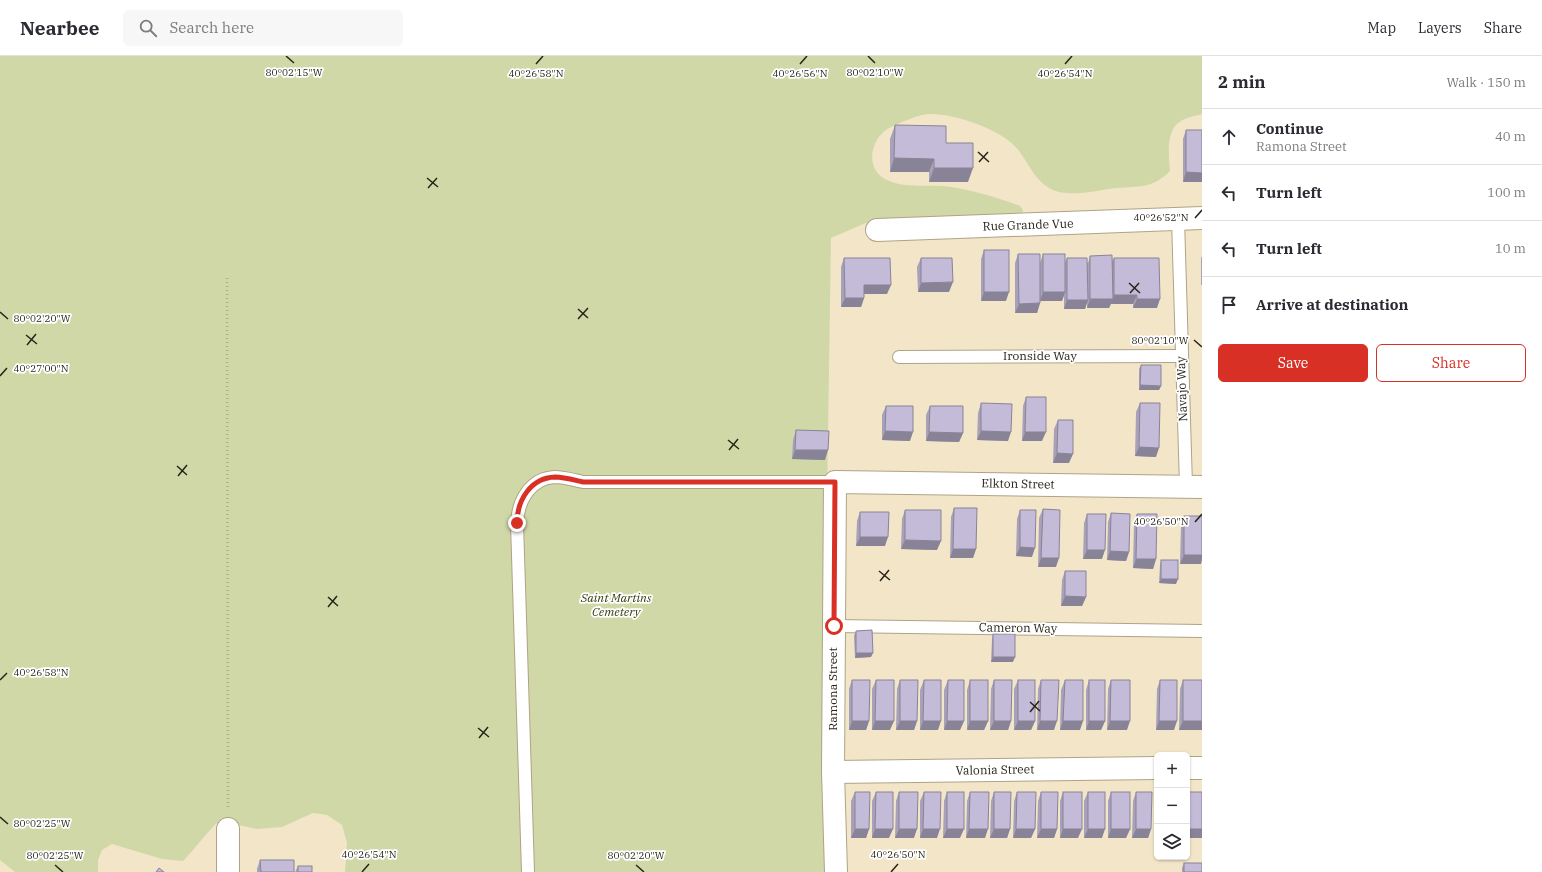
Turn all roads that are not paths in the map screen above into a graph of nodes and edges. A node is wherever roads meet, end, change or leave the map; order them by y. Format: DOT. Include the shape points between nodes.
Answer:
graph roads {
  1 [pos="1202,218"];
  2 [pos="1178,219"];
  3 [pos="878,230"];
  4 [pos="1181,356"];
  5 [pos="899,357"];
  6 [pos="835,482"];
  7 [pos="1194,487"];
  8 [pos="834,626"];
  9 [pos="1202,631"];
  10 [pos="1154,768"];
  11 [pos="1190,768"];
  12 [pos="1202,768"];
  13 [pos="833,772"];
  14 [pos="228,829"];
  15 [pos="228,872"];
  16 [pos="528,872"];
  17 [pos="836,872"];
  1 -- 2 [label="street, Rue Grande Vue"];
  2 -- 3 [label="street, Rue Grande Vue"];
  2 -- 4 [label="lane, Navajo Way"];
  4 -- 5 [label="lane, Ironside Way"];
  4 -- 7 [label="lane, Navajo Way"];
  6 -- 7 [label="street, Elkton Street"];
  6 -- 8 [label="street, Ramona Street"];
  6 -- 16 [label="lane" via="583,482 555,477 544,479 526,492 517,512 517,523"];
  8 -- 9 [label="lane, Cameron Way"];
  8 -- 13 [label="street, Ramona Street"];
  10 -- 13 [label="street, Valonia Street"];
  11 -- 12 [label="street"];
  13 -- 17 [label="street, Ramona Street"];
  14 -- 15 [label="street"];
}
